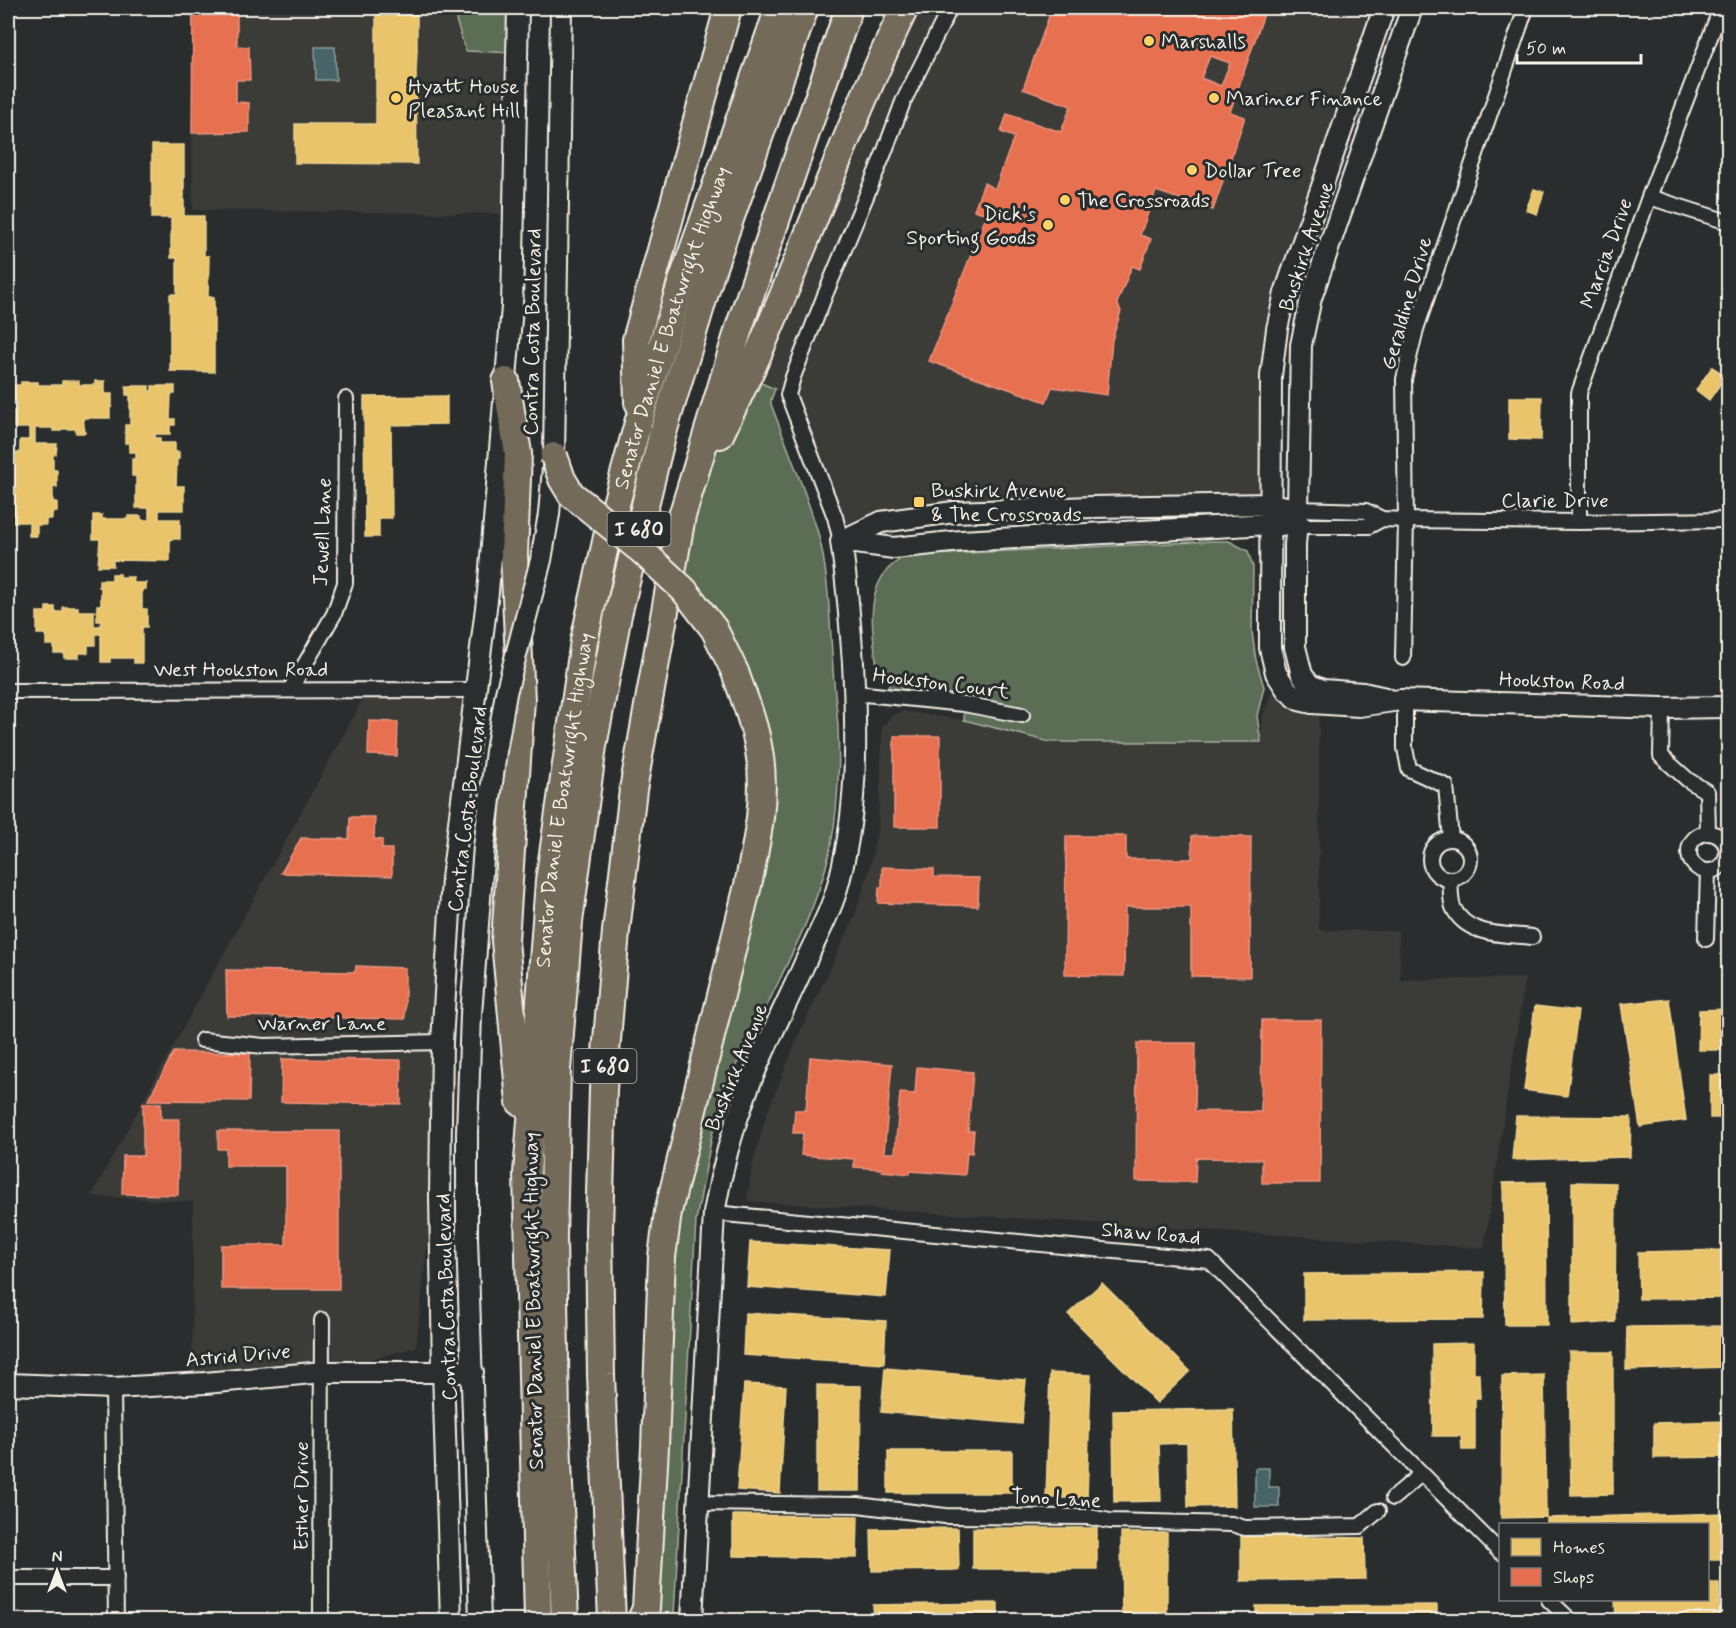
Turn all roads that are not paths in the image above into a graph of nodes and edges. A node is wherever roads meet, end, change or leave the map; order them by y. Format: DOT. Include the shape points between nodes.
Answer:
graph roads {
  1 [pos="518,8"];
  2 [pos="561,8"];
  3 [pos="728,8"];
  4 [pos="779,8"];
  5 [pos="805,8"];
  6 [pos="849,8"];
  7 [pos="905,8"];
  8 [pos="950,8"];
  9 [pos="1384,8"];
  10 [pos="1412,8"];
  11 [pos="1526,8"];
  12 [pos="1721,8"];
  13 [pos="1649,197"];
  14 [pos="1728,222"];
  15 [pos="506,381"];
  16 [pos="346,399"];
  17 [pos="639,423"];
  18 [pos="554,456"];
  19 [pos="1270,504"];
  20 [pos="682,516"];
  21 [pos="1297,517"];
  22 [pos="1406,520"];
  23 [pos="1728,520"];
  24 [pos="1579,522"];
  25 [pos="1269,524"];
  26 [pos="841,541"];
  27 [pos="1403,658"];
  28 [pos="290,690"];
  29 [pos="475,690"];
  30 [pos="8,691"];
  31 [pos="855,693"];
  32 [pos="1400,700"];
  33 [pos="1728,707"];
  34 [pos="1662,708"];
  35 [pos="1022,715"];
  36 [pos="1708,833"];
  37 [pos="1451,839"];
  38 [pos="1708,871"];
  39 [pos="1450,879"];
  40 [pos="1532,937"];
  41 [pos="1706,939"];
  42 [pos="202,1040"];
  43 [pos="442,1042"];
  44 [pos="527,1174"];
  45 [pos="714,1213"];
  46 [pos="322,1320"];
  47 [pos="443,1371"];
  48 [pos="323,1372"];
  49 [pos="473,1372"];
  50 [pos="8,1384"];
  51 [pos="113,1388"];
  52 [pos="1421,1474"];
  53 [pos="1393,1498"];
  54 [pos="697,1503"];
  55 [pos="1378,1511"];
  56 [pos="1499,1551"];
  57 [pos="8,1578"];
  58 [pos="116,1578"];
  59 [pos="1551,1601"];
  60 [pos="1728,1612"];
  61 [pos="116,1620"];
  62 [pos="321,1620"];
  63 [pos="451,1620"];
  64 [pos="480,1620"];
  65 [pos="538,1620"];
  66 [pos="565,1620"];
  67 [pos="612,1620"];
  68 [pos="641,1620"];
  69 [pos="692,1620"];
  70 [pos="1570,1620"];
  71 [pos="1727,1620"];
  1 -- 15 [label="main road, Contra Costa Boulevard" via="512,306"];
  2 -- 18 [label="main road, Contra Costa Boulevard"];
  3 -- 17 [label="highway" via="636,340"];
  4 -- 17 [label="highway, Senator Daniel E Boatwright Highway / I 680" via="681,284"];
  5 -- 66 [label="highway, I 680" via="712,270 662,436 618,615 592,746 569,922 557,1070 553,1237"];
  6 -- 20 [label="highway, I 680" via="739,328"];
  7 -- 20 [label="highway" via="883,52 759,352"];
  8 -- 26 [label="street" via="903,102 788,394 836,518"];
  9 -- 19 [label="main road, Buskirk Avenue" via="1285,293 1271,376"];
  10 -- 21 [label="main road, Buskirk Avenue" via="1311,298 1301,345"];
  11 -- 22 [label="street, Geraldine Drive" via="1404,379"];
  12 -- 13 [label="street, Marcia Drive"];
  13 -- 14 [label="street"];
  13 -- 24 [label="street, Marcia Drive" via="1579,393"];
  15 -- 29 [label="main road, Contra Costa Boulevard" via="488,592"];
  15 -- 44 [label="highway" via="518,453 514,555 521,700 505,941"];
  16 -- 28 [label="street, Jewell Lane" via="345,583 334,614"];
  17 -- 44 [label="highway, Senator Daniel E Boatwright Highway / I 680" via="584,641 550,869"];
  18 -- 49 [label="main road, Contra Costa Boulevard, bridge" via="541,560 506,693 484,847 471,1014 467,1132"];
  18 -- 68 [label="highway, bridge" via="572,494 684,590 714,629 735,672 760,752 758,835 668,1212 662,1257 646,1608"];
  19 -- 21 [label="main road"];
  19 -- 25 [label="main road, Hookston Road"];
  19 -- 26 [label="main road" via="954,513 881,522"];
  20 -- 67 [label="highway, I 680" via="633,790 603,1089 599,1228 601,1375"];
  21 -- 22 [label="street, Clarie Drive" via="1369,526 1382,519"];
  21 -- 25 [label="main road"];
  21 -- 32 [label="main road, Hookston Road" via="1294,623 1302,675 1323,690"];
  22 -- 24 [label="street, Clarie Drive"];
  22 -- 27 [label="street, Geraldine Drive"];
  23 -- 24 [label="street, Clarie Drive"];
  25 -- 26 [label="main road" via="894,548"];
  25 -- 32 [label="main road, Hookston Road" via="1270,648 1276,673 1287,690 1299,700 1312,703 1359,706"];
  26 -- 31 [label="main road, Buskirk Avenue"];
  28 -- 29 [label="street, West Hookston Road"];
  28 -- 30 [label="street, West Hookston Road"];
  29 -- 43 [label="main road, Contra Costa Boulevard" via="452,879"];
  31 -- 35 [label="street, Hookston Court" via="964,704"];
  31 -- 45 [label="main road, Buskirk Avenue" via="851,823 835,894 748,1090 733,1132"];
  32 -- 34 [label="main road, Hookston Road"];
  32 -- 37 [label="street" via="1408,769 1446,786"];
  33 -- 34 [label="main road, Hookston Road"];
  34 -- 36 [label="street" via="1661,756 1707,792"];
  36 -- 38 [label="street" via="1721,839 1727,852 1721,866"];
  36 -- 38 [label="street" via="1694,839 1689,852 1694,866"];
  37 -- 39 [label="street" via="1465,845 1470,859 1464,873"];
  37 -- 39 [label="street" via="1436,845 1431,859 1436,873"];
  38 -- 41 [label="street"];
  39 -- 40 [label="street" via="1452,906 1466,924 1489,933"];
  42 -- 43 [label="street, Warner Lane" via="264,1046"];
  43 -- 47 [label="main road, Contra Costa Boulevard"];
  44 -- 65 [label="highway, Senator Daniel E Boatwright Highway / I 680"];
  45 -- 52 [label="street, Shaw Road" via="1209,1260"];
  45 -- 54 [label="main road, Buskirk Avenue"];
  46 -- 48 [label="street, Esther Drive"];
  47 -- 48 [label="main road, Astrid Drive"];
  47 -- 49 [label="main road, Astrid Drive"];
  47 -- 63 [label="main road, Contra Costa Boulevard"];
  48 -- 51 [label="main road, Astrid Drive"];
  48 -- 62 [label="street, Esther Drive"];
  49 -- 64 [label="main road, Contra Costa Boulevard"];
  50 -- 51 [label="main road, Astrid Drive"];
  51 -- 58 [label="street"];
  52 -- 53 [label="street"];
  52 -- 56 [label="street, Shaw Road"];
  54 -- 55 [label="street, Tono Lane" via="858,1505 945,1516 1089,1517 1232,1524 1245,1528 1360,1526"];
  54 -- 69 [label="main road, Buskirk Avenue"];
  57 -- 58 [label="street"];
  58 -- 61 [label="street"];
  59 -- 70 [label="street"];
  60 -- 71 [label="street"];
}
